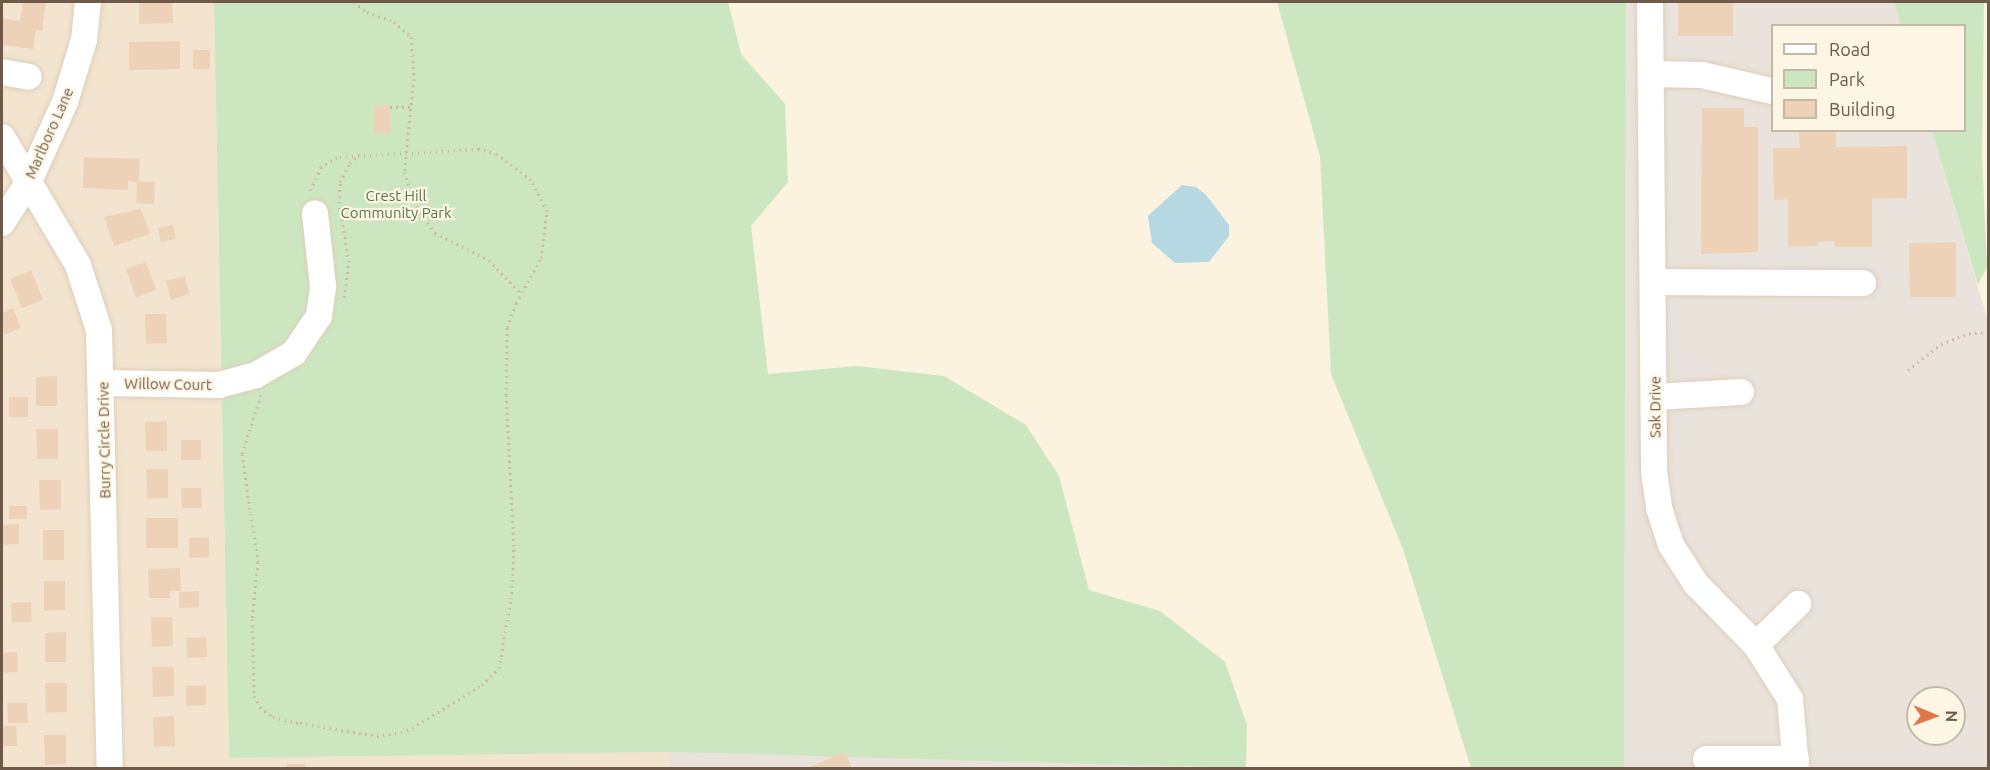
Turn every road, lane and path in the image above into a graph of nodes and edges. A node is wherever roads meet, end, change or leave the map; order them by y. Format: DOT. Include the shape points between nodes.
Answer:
graph roads {
  1 [pos="88,2"];
  2 [pos="354,2"];
  3 [pos="1650,2"];
  4 [pos="2,72"];
  5 [pos="1651,74"];
  6 [pos="29,77"];
  7 [pos="1771,91"];
  8 [pos="390,107"];
  9 [pos="412,108"];
  10 [pos="2,137"];
  11 [pos="405,152"];
  12 [pos="28,181"];
  13 [pos="315,213"];
  14 [pos="2,222"];
  15 [pos="1654,282"];
  16 [pos="1863,283"];
  17 [pos="521,294"];
  18 [pos="1989,332"];
  19 [pos="1908,370"];
  20 [pos="103,384"];
  21 [pos="1741,392"];
  22 [pos="1656,397"];
  23 [pos="256,410"];
  24 [pos="1798,604"];
  25 [pos="1756,645"];
  26 [pos="1706,759"];
  27 [pos="1753,764"];
  28 [pos="1796,764"];
  29 [pos="110,768"];
  1 -- 12 [label="street, Marlboro Lane" via="84,40 65,102"];
  2 -- 9 [label="path" via="367,12 394,22 411,36"];
  3 -- 5 [label="street, Sak Drive"];
  4 -- 6 [label="street"];
  5 -- 7 [label="street" via="1702,75"];
  5 -- 15 [label="street, Sak Drive"];
  8 -- 9 [label="path"];
  9 -- 11 [label="path"];
  10 -- 12 [label="street, Burry Circle Drive"];
  11 -- 13 [label="path" via="337,157 321,166 309,186 308,205"];
  11 -- 17 [label="path" via="409,191 435,233 489,260"];
  11 -- 17 [label="path" via="479,149 497,154 531,180 547,212 547,234 541,258"];
  12 -- 14 [label="street, Marlboro Lane"];
  12 -- 20 [label="street, Burry Circle Drive" via="85,281 99,330"];
  13 -- 20 [label="street, Willow Court" via="323,286 319,316 294,353 256,375 219,385"];
  15 -- 16 [label="street"];
  15 -- 22 [label="street, Sak Drive"];
  17 -- 23 [label="path" via="507,327 505,356 514,546 511,599 499,668 482,685 407,731 377,736 300,723 273,717 257,702 252,619 258,562 242,454"];
  18 -- 19 [label="path" via="1969,333 1941,344"];
  20 -- 29 [label="street, Burry Circle Drive"];
  21 -- 22 [label="street"];
  22 -- 25 [label="street, Sak Drive" via="1654,471 1659,508 1671,545 1696,584"];
  24 -- 25 [label="street"];
  25 -- 28 [label="street, Sak Drive" via="1790,699"];
  26 -- 27 [label="street"];
  27 -- 28 [label="street"];
}
